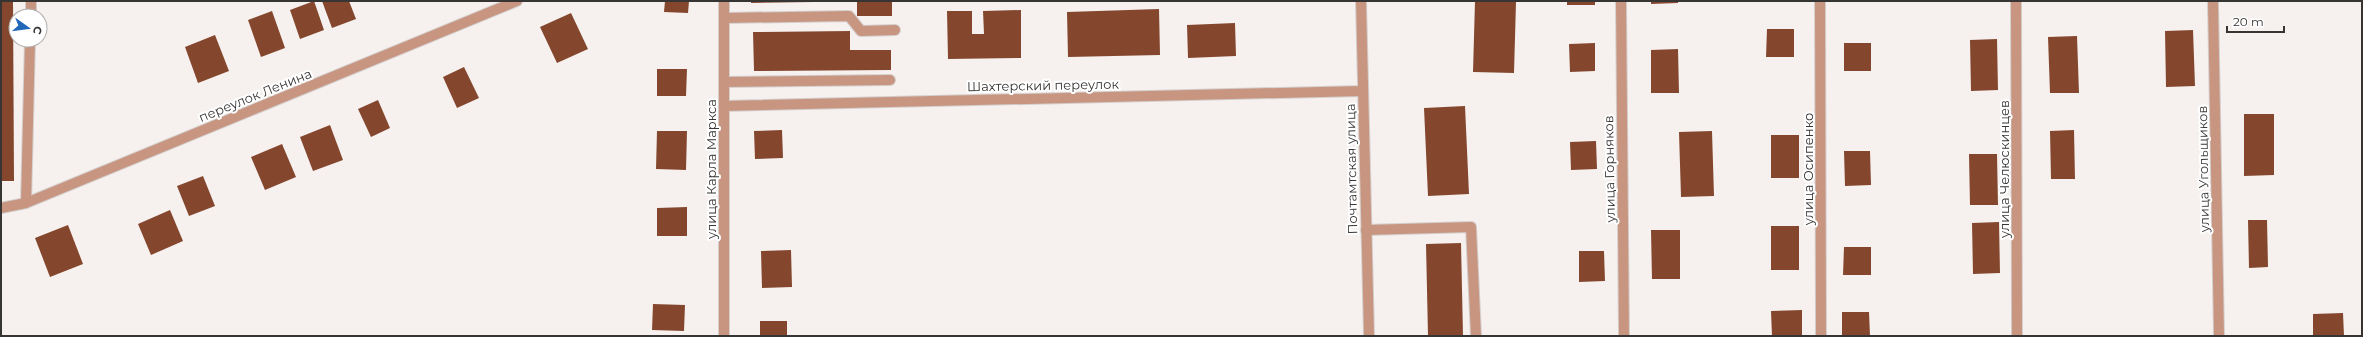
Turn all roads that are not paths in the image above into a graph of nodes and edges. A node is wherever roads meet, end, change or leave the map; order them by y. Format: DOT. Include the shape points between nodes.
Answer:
graph roads {
  1 [pos="517,1"];
  2 [pos="724,1"];
  3 [pos="1361,1"];
  4 [pos="1621,1"];
  5 [pos="1820,1"];
  6 [pos="2016,1"];
  7 [pos="2214,1"];
  8 [pos="724,18"];
  9 [pos="895,30"];
  10 [pos="30,48"];
  11 [pos="890,80"];
  12 [pos="724,82"];
  13 [pos="1362,90"];
  14 [pos="724,106"];
  15 [pos="26,203"];
  16 [pos="1,208"];
  17 [pos="1366,230"];
  18 [pos="724,336"];
  19 [pos="1369,336"];
  20 [pos="1476,336"];
  21 [pos="1624,336"];
  22 [pos="1821,336"];
  23 [pos="2017,336"];
  24 [pos="2219,336"];
  1 -- 15 [label="street, переулок Ленина"];
  2 -- 8 [label="street, улица Карла Маркса"];
  3 -- 13 [label="street, Почтамтская улица"];
  4 -- 21 [label="street, улица Горняков"];
  5 -- 22 [label="street, улица Осипенко"];
  6 -- 23 [label="street, улица Челюскинцев"];
  7 -- 24 [label="street, улица Угольщиков"];
  8 -- 9 [label="street" via="849,16 861,31"];
  8 -- 12 [label="street, улица Карла Маркса"];
  10 -- 15 [label="street"];
  11 -- 12 [label="street"];
  12 -- 14 [label="street, улица Карла Маркса"];
  13 -- 14 [label="street, Шахтерский переулок"];
  13 -- 17 [label="street, Почтамтская улица"];
  14 -- 18 [label="street, улица Карла Маркса"];
  15 -- 16 [label="street, переулок Ленина"];
  17 -- 19 [label="street, Почтамтская улица"];
  17 -- 20 [label="street" via="1471,227"];
}
